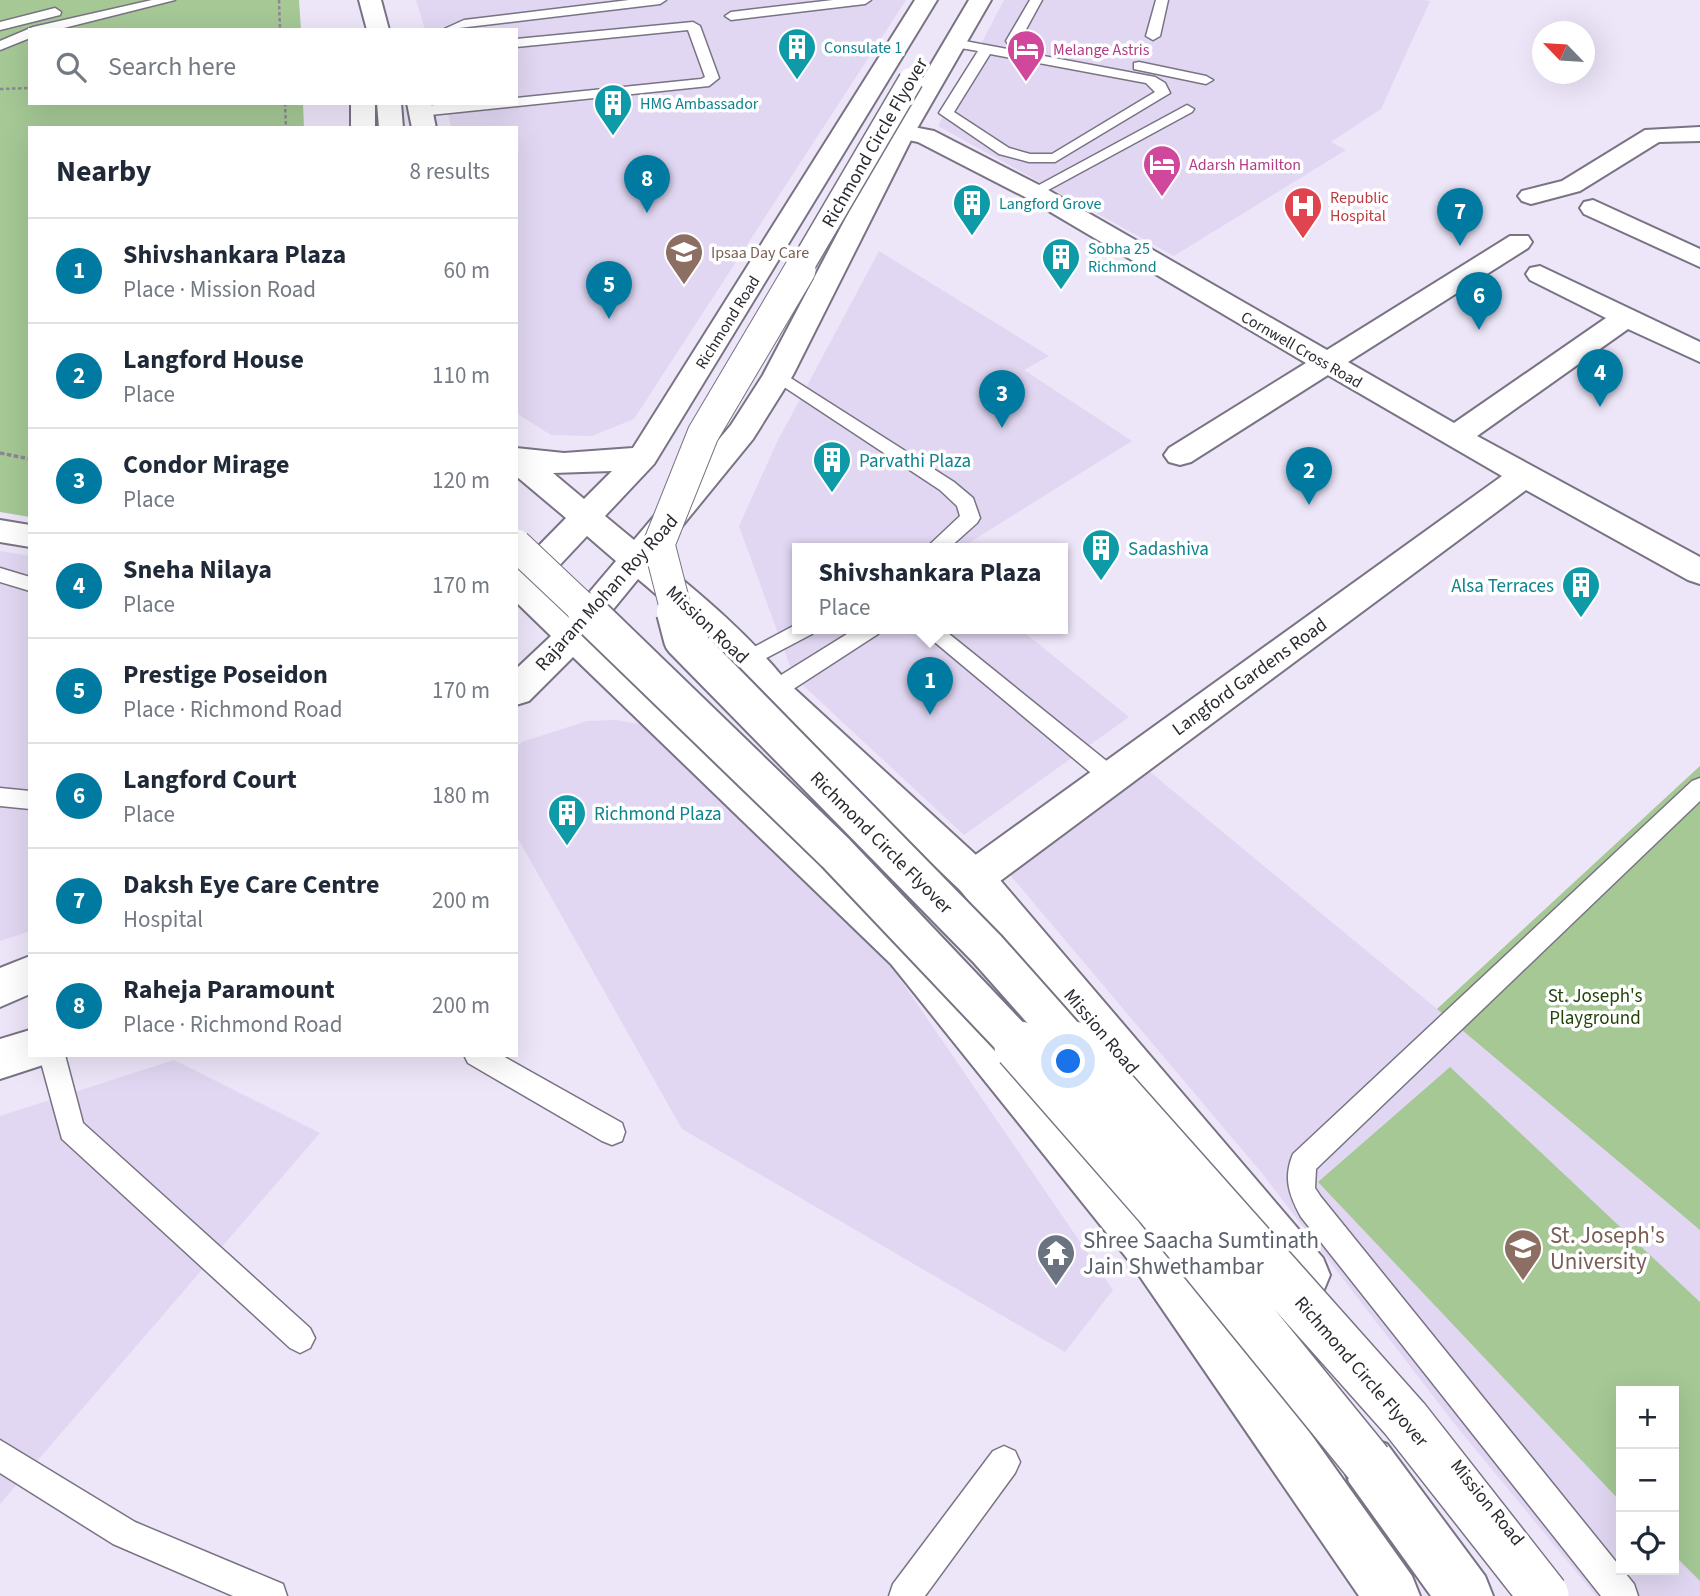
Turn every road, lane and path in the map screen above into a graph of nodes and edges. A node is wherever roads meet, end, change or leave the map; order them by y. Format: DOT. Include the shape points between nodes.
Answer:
graph roads {
  1 [pos="108,0"];
  2 [pos="169,0"];
  3 [pos="279,0"];
  4 [pos="370,0"];
  5 [pos="660,0"];
  6 [pos="865,0"];
  7 [pos="980,0"];
  8 [pos="1036,0"];
  9 [pos="1162,0"];
  10 [pos="477,11"];
  11 [pos="940,13"];
  12 [pos="731,16"];
  13 [pos="464,24"];
  14 [pos="0,26"];
  15 [pos="47,28"];
  16 [pos="280,28"];
  17 [pos="377,28"];
  18 [pos="453,28"];
  19 [pos="28,34"];
  20 [pos="1153,36"];
  21 [pos="1013,41"];
  22 [pos="2,42"];
  23 [pos="518,43"];
  24 [pos="986,48"];
  25 [pos="1206,80"];
  26 [pos="28,88"];
  27 [pos="0,89"];
  28 [pos="518,102"];
  29 [pos="285,105"];
  30 [pos="363,105"];
  31 [pos="389,105"];
  32 [pos="490,105"];
  33 [pos="1187,108"];
  34 [pos="421,114"];
  35 [pos="286,126"];
  36 [pos="363,126"];
  37 [pos="391,126"];
  38 [pos="903,132"];
  39 [pos="1698,133"];
  40 [pos="1034,191"];
  41 [pos="1531,196"];
  42 [pos="1593,208"];
  43 [pos="1519,242"];
  44 [pos="1700,259"];
  45 [pos="1540,275"];
  46 [pos="1626,317"];
  47 [pos="1700,353"];
  48 [pos="1326,363"];
  49 [pos="778,375"];
  50 [pos="1455,437"];
  51 [pos="0,453"];
  52 [pos="1180,455"];
  53 [pos="643,457"];
  54 [pos="518,459"];
  55 [pos="28,460"];
  56 [pos="518,461"];
  57 [pos="1525,475"];
  58 [pos="695,491"];
  59 [pos="587,516"];
  60 [pos="0,531"];
  61 [pos="28,536"];
  62 [pos="942,543"];
  63 [pos="518,547"];
  64 [pos="636,559"];
  65 [pos="1700,572"];
  66 [pos="0,575"];
  67 [pos="28,583"];
  68 [pos="518,585"];
  69 [pos="518,587"];
  70 [pos="800,634"];
  71 [pos="859,634"];
  72 [pos="935,634"];
  73 [pos="573,635"];
  74 [pos="761,675"];
  75 [pos="518,689"];
  76 [pos="1111,777"];
  77 [pos="1700,787"];
  78 [pos="0,797"];
  79 [pos="28,800"];
  80 [pos="974,878"];
  81 [pos="28,975"];
  82 [pos="0,988"];
  83 [pos="28,1051"];
  84 [pos="53,1057"];
  85 [pos="481,1057"];
  86 [pos="0,1059"];
  87 [pos="612,1132"];
  88 [pos="300,1338"];
  89 [pos="0,1455"];
  90 [pos="1004,1462"];
  91 [pos="271,1596"];
  92 [pos="905,1596"];
  93 [pos="1392,1596"];
  94 [pos="1465,1596"];
  95 [pos="1544,1596"];
  96 [pos="1564,1596"];
  97 [pos="1622,1596"];
  1 -- 14 [label="lane"];
  2 -- 15 [label="lane"];
  3 -- 16 [label="path"];
  4 -- 17 [label="main road"];
  5 -- 13 [label="lane"];
  6 -- 12 [label="lane"];
  7 -- 11 [label="main road, Richmond Road"];
  8 -- 21 [label="lane"];
  9 -- 20 [label="lane"];
  10 -- 13 [label="lane"];
  11 -- 21 [label="lane"];
  11 -- 24 [label="lane"];
  11 -- 38 [label="main road, Richmond Road"];
  11 -- 53 [label="main road, Richmond Road"];
  11 -- 95 [label="main road, Richmond Circle Flyover, bridge" via="703,434 659,544 683,639 1005,969 1405,1419"];
  13 -- 18 [label="lane"];
  19 -- 22 [label="lane"];
  21 -- 25 [label="lane"];
  23 -- 28 [label="lane" via="693,26 712,78 704,83"];
  24 -- 24 [label="lane" via="1150,80 1163,93 1055,158 1016,155 946,113"];
  26 -- 27 [label="path"];
  29 -- 35 [label="path"];
  30 -- 36 [label="main road"];
  31 -- 37 [label="main road"];
  32 -- 34 [label="lane"];
  33 -- 40 [label="lane"];
  38 -- 40 [label="main road, Cornwell Cross Road" via="925,136"];
  38 -- 49 [label="main road, Richmond Road"];
  39 -- 41 [label="main road" via="1654,135 1571,186"];
  40 -- 48 [label="main road, Cornwell Cross Road"];
  42 -- 44 [label="main road"];
  43 -- 48 [label="main road"];
  45 -- 46 [label="main road"];
  46 -- 47 [label="main road"];
  46 -- 50 [label="main road"];
  48 -- 50 [label="main road, Cornwell Cross Road"];
  48 -- 52 [label="main road"];
  49 -- 58 [label="main road, Richmond Road"];
  49 -- 62 [label="lane" via="967,503 970,518"];
  50 -- 57 [label="main road, Cornwell Cross Road"];
  51 -- 55 [label="path"];
  53 -- 54 [label="main road" via="579,464"];
  53 -- 59 [label="main road, Richmond Road"];
  56 -- 59 [label="main road, Mission Road"];
  57 -- 65 [label="main road, Cornwell Cross Road"];
  57 -- 76 [label="main road, Langford Gardens Road"];
  58 -- 64 [label="main road, Rajaram Mohan Roy Road"];
  59 -- 64 [label="main road, Mission Road"];
  59 -- 68 [label="main road, Richmond Road"];
  60 -- 61 [label="main road"];
  63 -- 94 [label="main road, bridge" via="939,960 1175,1224 1368,1463"];
  64 -- 73 [label="main road, Rajaram Mohan Roy Road"];
  64 -- 74 [label="main road, Mission Road" via="703,615"];
  66 -- 67 [label="lane"];
  69 -- 73 [label="main road"];
  70 -- 74 [label="lane"];
  71 -- 74 [label="lane"];
  72 -- 76 [label="lane"];
  73 -- 75 [label="main road, Rajaram Mohan Roy Road"];
  73 -- 93 [label="main road" via="906,951 1147,1245"];
  74 -- 80 [label="main road, Mission Road"];
  76 -- 80 [label="main road, Langford Gardens Road"];
  77 -- 97 [label="lane" via="1303,1163 1301,1190 1311,1207"];
  78 -- 79 [label="lane"];
  80 -- 96 [label="main road, Mission Road" via="1288,1251"];
  81 -- 82 [label="main road"];
  83 -- 86 [label="main road"];
  84 -- 88 [label="lane" via="72,1130"];
  85 -- 87 [label="lane"];
  89 -- 91 [label="lane" via="124,1533"];
  90 -- 92 [label="lane"];
}
